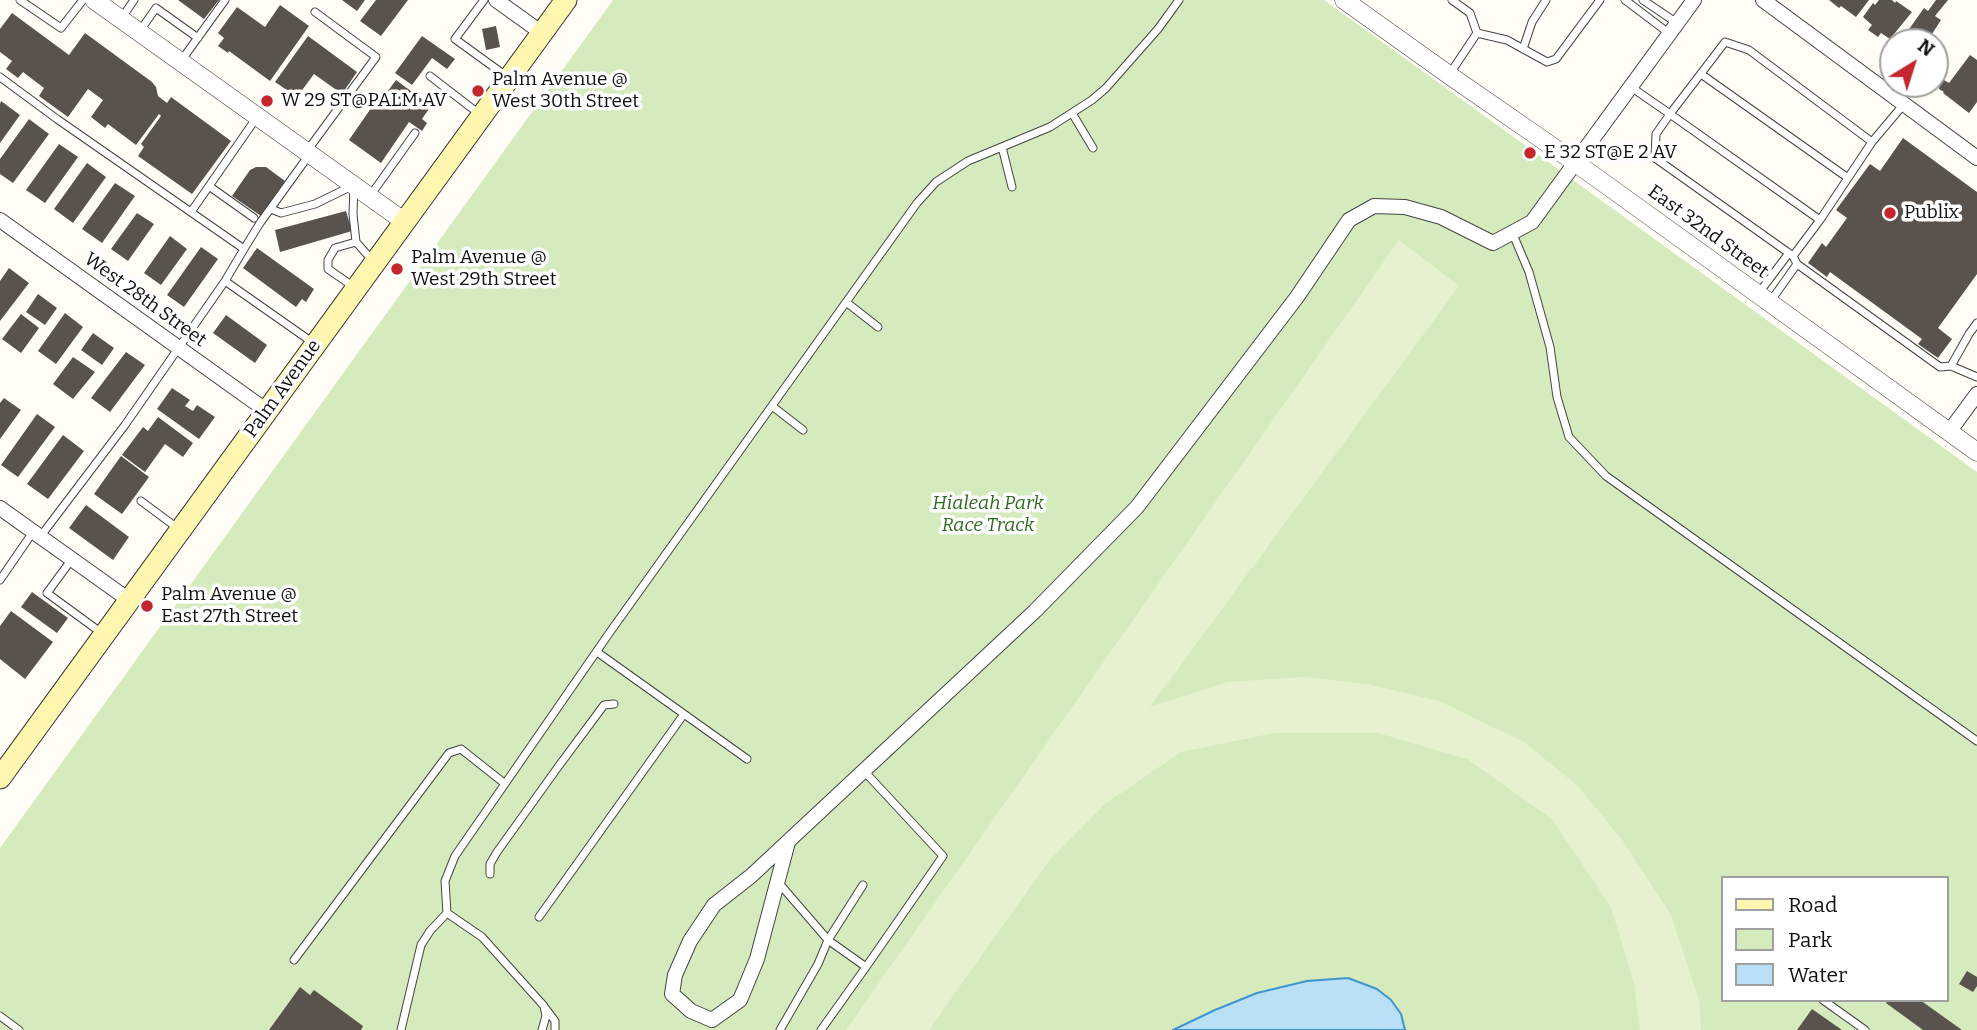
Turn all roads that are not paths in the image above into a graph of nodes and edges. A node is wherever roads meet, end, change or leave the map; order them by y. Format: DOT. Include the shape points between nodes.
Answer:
graph roads {
  1 [pos="19,0"];
  2 [pos="83,0"];
  3 [pos="94,0"];
  4 [pos="134,0"];
  5 [pos="225,0"];
  6 [pos="484,0"];
  7 [pos="496,0"];
  8 [pos="566,0"];
  9 [pos="1179,0"];
  10 [pos="1344,0"];
  11 [pos="1452,0"];
  12 [pos="1546,0"];
  13 [pos="1600,0"];
  14 [pos="1625,0"];
  15 [pos="1643,0"];
  16 [pos="1695,0"];
  17 [pos="1763,0"];
  18 [pos="315,12"];
  19 [pos="120,19"];
  20 [pos="1673,29"];
  21 [pos="139,32"];
  22 [pos="542,33"];
  23 [pos="1477,33"];
  24 [pos="198,38"];
  25 [pos="1523,49"];
  26 [pos="181,62"];
  27 [pos="1701,74"];
  28 [pos="1449,75"];
  29 [pos="0,76"];
  30 [pos="429,76"];
  31 [pos="509,78"];
  32 [pos="1631,87"];
  33 [pos="1904,104"];
  34 [pos="1072,113"];
  35 [pos="1670,114"];
  36 [pos="482,116"];
  37 [pos="258,117"];
  38 [pos="415,133"];
  39 [pos="1872,142"];
  40 [pos="1002,147"];
  41 [pos="1093,148"];
  42 [pos="308,152"];
  43 [pos="1977,158"];
  44 [pos="1576,163"];
  45 [pos="1848,177"];
  46 [pos="354,185"];
  47 [pos="209,186"];
  48 [pos="1012,187"];
  49 [pos="369,196"];
  50 [pos="271,209"];
  51 [pos="191,212"];
  52 [pos="254,218"];
  53 [pos="0,220"];
  54 [pos="1820,220"];
  55 [pos="405,222"];
  56 [pos="1512,232"];
  57 [pos="356,242"];
  58 [pos="244,249"];
  59 [pos="1793,258"];
  60 [pos="375,263"];
  61 [pos="225,281"];
  62 [pos="356,289"];
  63 [pos="1764,298"];
  64 [pos="846,302"];
  65 [pos="1977,323"];
  66 [pos="878,327"];
  67 [pos="316,344"];
  68 [pos="179,349"];
  69 [pos="1951,366"];
  70 [pos="1977,377"];
  71 [pos="1977,394"];
  72 [pos="772,406"];
  73 [pos="267,411"];
  74 [pos="803,430"];
  75 [pos="1949,432"];
  76 [pos="1977,452"];
  77 [pos="141,501"];
  78 [pos="0,508"];
  79 [pos="180,530"];
  80 [pos="37,534"];
  81 [pos="72,559"];
  82 [pos="0,580"];
  83 [pos="129,600"];
  84 [pos="104,635"];
  85 [pos="597,652"];
  86 [pos="614,704"];
  87 [pos="684,714"];
  88 [pos="1977,741"];
  89 [pos="747,759"];
  90 [pos="863,771"];
  91 [pos="0,778"];
  92 [pos="504,783"];
  93 [pos="788,842"];
  94 [pos="490,874"];
  95 [pos="778,882"];
  96 [pos="863,885"];
  97 [pos="447,913"];
  98 [pos="539,917"];
  99 [pos="828,940"];
  100 [pos="294,960"];
  101 [pos="866,967"];
  102 [pos="1826,1002"];
  103 [pos="544,1006"];
  104 [pos="0,1016"];
  105 [pos="19,1030"];
  106 [pos="401,1030"];
  107 [pos="542,1030"];
  108 [pos="555,1030"];
  109 [pos="780,1030"];
  110 [pos="821,1030"];
  111 [pos="1865,1030"];
  1 -- 2 [label="lane" via="61,28"];
  3 -- 19 [label="street"];
  4 -- 19 [label="lane"];
  5 -- 24 [label="lane"];
  6 -- 31 [label="lane" via="455,39"];
  7 -- 22 [label="street"];
  8 -- 22 [label="main road, Palm Avenue"];
  9 -- 34 [label="lane" via="1106,88"];
  10 -- 28 [label="street, East 32nd Street"];
  11 -- 23 [label="lane" via="1470,13"];
  12 -- 25 [label="lane" via="1531,22"];
  13 -- 25 [label="lane" via="1556,59 1548,62"];
  14 -- 20 [label="lane"];
  15 -- 20 [label="lane"];
  16 -- 20 [label="street"];
  17 -- 33 [label="street"];
  18 -- 42 [label="lane" via="376,57"];
  19 -- 21 [label="street"];
  20 -- 32 [label="street"];
  21 -- 24 [label="lane" via="156,8"];
  21 -- 26 [label="street"];
  22 -- 31 [label="main road, Palm Avenue"];
  23 -- 25 [label="lane"];
  23 -- 28 [label="lane"];
  24 -- 26 [label="lane"];
  26 -- 37 [label="street"];
  27 -- 35 [label="lane"];
  27 -- 39 [label="lane" via="1725,42 1749,50"];
  27 -- 45 [label="lane"];
  28 -- 44 [label="street, East 32nd Street"];
  29 -- 51 [label="lane"];
  30 -- 36 [label="lane"];
  31 -- 36 [label="main road, Palm Avenue"];
  32 -- 35 [label="lane"];
  32 -- 44 [label="street"];
  33 -- 39 [label="lane"];
  33 -- 43 [label="street"];
  34 -- 40 [label="lane"];
  34 -- 41 [label="lane"];
  35 -- 54 [label="lane"];
  35 -- 59 [label="lane" via="1656,134 1655,158"];
  36 -- 55 [label="main road, Palm Avenue"];
  37 -- 42 [label="street"];
  37 -- 47 [label="lane"];
  38 -- 49 [label="lane"];
  39 -- 45 [label="lane"];
  40 -- 48 [label="lane"];
  40 -- 64 [label="lane" via="968,161 936,182"];
  42 -- 46 [label="street"];
  42 -- 50 [label="lane"];
  44 -- 56 [label="street" via="1532,222"];
  44 -- 63 [label="street, East 32nd Street"];
  45 -- 54 [label="lane"];
  46 -- 49 [label="street"];
  46 -- 50 [label="lane" via="281,214"];
  46 -- 57 [label="lane"];
  47 -- 51 [label="lane"];
  47 -- 52 [label="lane"];
  49 -- 55 [label="street"];
  50 -- 58 [label="lane"];
  51 -- 58 [label="lane"];
  53 -- 68 [label="street, West 28th Street"];
  54 -- 59 [label="lane"];
  55 -- 60 [label="main road, Palm Avenue"];
  56 -- 88 [label="lane" via="1550,346 1569,438 1606,476"];
  56 -- 90 [label="street" via="1493,243 1441,217 1405,207 1374,206 1349,220 1297,297 1138,507 1035,611"];
  57 -- 60 [label="lane"];
  57 -- 62 [label="lane" via="335,248 328,260 328,269"];
  58 -- 61 [label="lane"];
  59 -- 63 [label="lane"];
  59 -- 63 [label="lane"];
  59 -- 69 [label="lane" via="1940,367"];
  60 -- 62 [label="main road, Palm Avenue"];
  61 -- 67 [label="lane"];
  61 -- 68 [label="lane"];
  62 -- 67 [label="main road, Palm Avenue"];
  63 -- 75 [label="street, East 32nd Street"];
  64 -- 66 [label="lane"];
  64 -- 72 [label="lane"];
  65 -- 69 [label="lane"];
  67 -- 73 [label="main road, Palm Avenue"];
  68 -- 73 [label="street, West 28th Street"];
  68 -- 80 [label="lane"];
  69 -- 70 [label="lane"];
  71 -- 75 [label="street"];
  72 -- 74 [label="lane"];
  72 -- 85 [label="lane"];
  73 -- 79 [label="main road, Palm Avenue"];
  75 -- 76 [label="street, East 32nd Street"];
  77 -- 79 [label="lane"];
  78 -- 80 [label="street"];
  79 -- 83 [label="main road, Palm Avenue"];
  80 -- 81 [label="street"];
  80 -- 82 [label="lane"];
  81 -- 83 [label="street"];
  81 -- 84 [label="lane" via="47,593"];
  83 -- 84 [label="main road, Palm Avenue"];
  84 -- 91 [label="main road, Palm Avenue"];
  85 -- 87 [label="lane"];
  85 -- 92 [label="lane"];
  86 -- 94 [label="lane" via="604,705 558,767 497,852"];
  87 -- 89 [label="lane"];
  87 -- 98 [label="lane"];
  90 -- 93 [label="street"];
  90 -- 101 [label="lane" via="943,856"];
  92 -- 97 [label="lane" via="455,856 445,881"];
  92 -- 100 [label="lane" via="461,750 450,753"];
  93 -- 95 [label="street"];
  93 -- 95 [label="street" via="714,905 690,942 672,994 691,1011 712,1020 740,1000 757,959"];
  95 -- 99 [label="lane"];
  96 -- 99 [label="lane"];
  97 -- 103 [label="lane" via="482,937"];
  97 -- 106 [label="lane" via="421,945"];
  99 -- 101 [label="lane"];
  99 -- 109 [label="lane"];
  101 -- 110 [label="lane"];
  102 -- 111 [label="lane"];
  103 -- 107 [label="lane"];
  103 -- 108 [label="lane" via="555,1021"];
  104 -- 105 [label="lane"];
}
